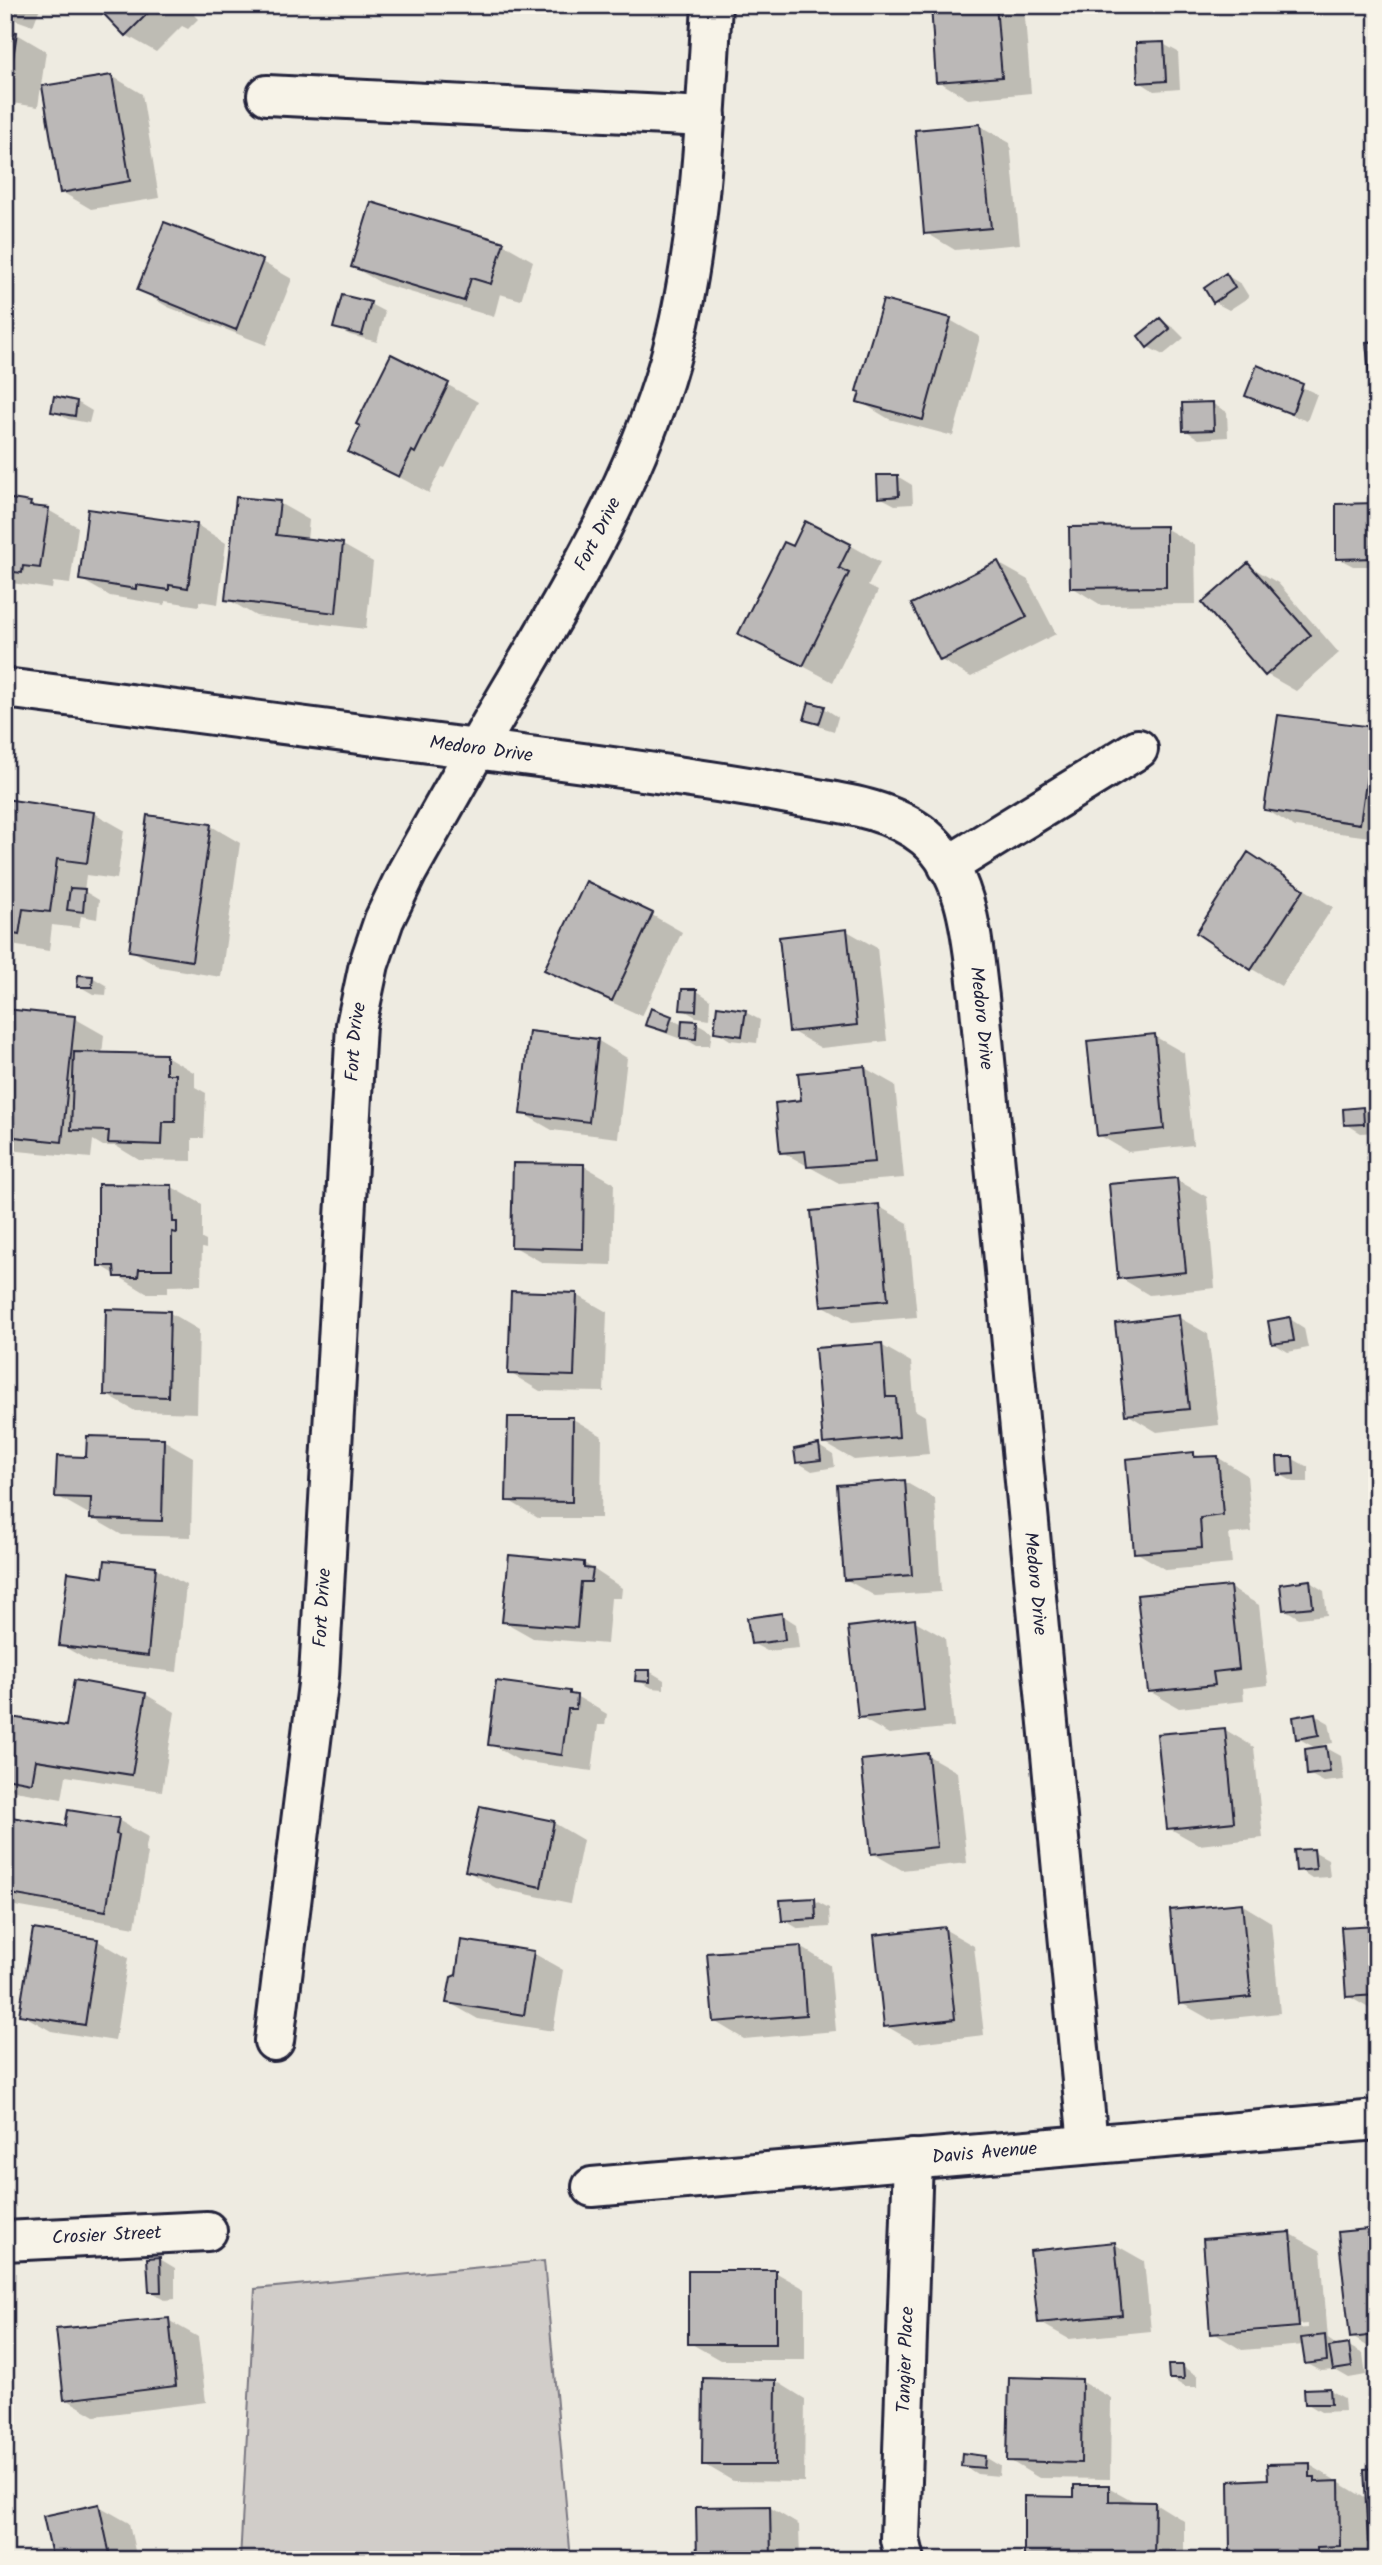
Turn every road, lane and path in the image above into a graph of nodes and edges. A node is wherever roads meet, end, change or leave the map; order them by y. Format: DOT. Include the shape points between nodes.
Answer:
graph roads {
  1 [pos="712,5"];
  2 [pos="267,95"];
  3 [pos="706,117"];
  4 [pos="5,688"];
  5 [pos="476,749"];
  6 [pos="1138,749"];
  7 [pos="948,866"];
  8 [pos="274,2041"];
  9 [pos="1377,2120"];
  10 [pos="1088,2144"];
  11 [pos="913,2159"];
  12 [pos="592,2187"];
  13 [pos="207,2231"];
  14 [pos="5,2241"];
  15 [pos="905,2560"];
  1 -- 3 [label="street, Fort Drive"];
  2 -- 3 [label="street"];
  3 -- 5 [label="street, Fort Drive" via="688,279 669,363 648,424 583,568"];
  4 -- 5 [label="street, Medoro Drive"];
  5 -- 7 [label="street, Medoro Drive" via="728,782 874,810 927,838"];
  5 -- 8 [label="street, Fort Drive" via="384,920 356,1025 319,1676"];
  6 -- 7 [label="street"];
  7 -- 10 [label="street, Medoro Drive" via="961,891 979,997"];
  9 -- 10 [label="street, Davis Avenue"];
  10 -- 11 [label="street, Davis Avenue"];
  11 -- 12 [label="street, Davis Avenue"];
  11 -- 15 [label="street, Tangier Place" via="900,2539"];
  13 -- 14 [label="street, Crosier Street"];
}
